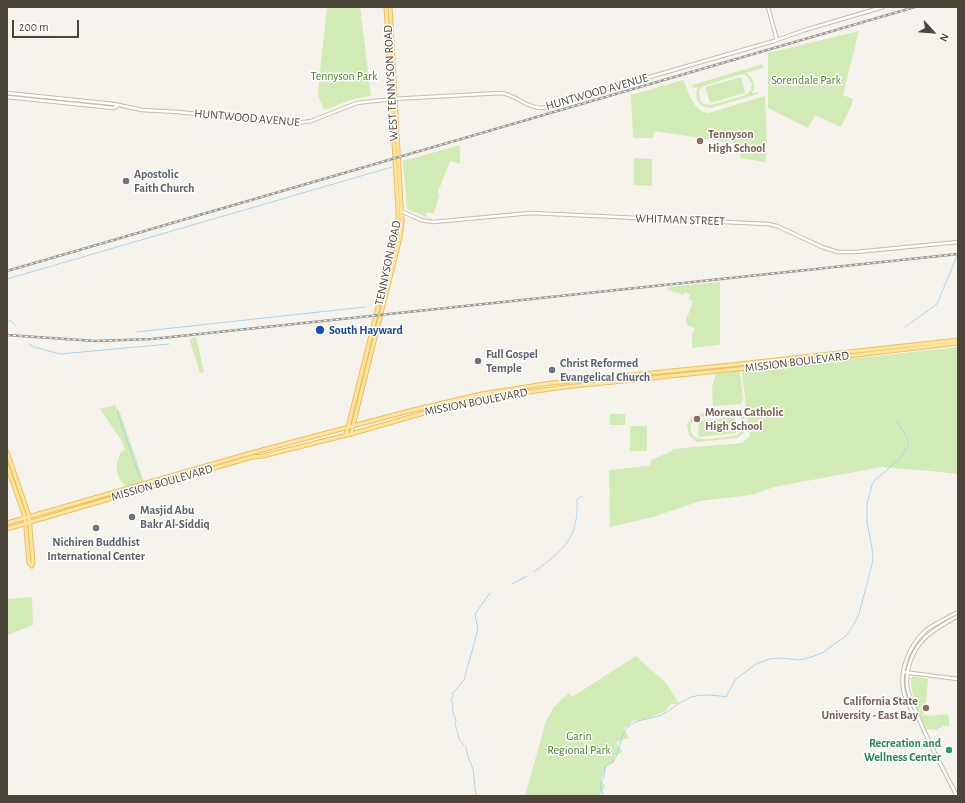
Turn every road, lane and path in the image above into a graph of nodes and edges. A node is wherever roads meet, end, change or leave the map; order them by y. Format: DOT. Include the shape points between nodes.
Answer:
graph roads {
  1 [pos="386,7"];
  2 [pos="390,7"];
  3 [pos="768,7"];
  4 [pos="883,7"];
  5 [pos="778,40"];
  6 [pos="7,93"];
  7 [pos="7,97"];
  8 [pos="392,99"];
  9 [pos="396,99"];
  10 [pos="117,106"];
  11 [pos="399,157"];
  12 [pos="395,158"];
  13 [pos="400,211"];
  14 [pos="958,242"];
  15 [pos="958,340"];
  16 [pos="937,342"];
  17 [pos="958,344"];
  18 [pos="922,348"];
  19 [pos="734,365"];
  20 [pos="722,371"];
  21 [pos="648,373"];
  22 [pos="649,378"];
  23 [pos="354,426"];
  24 [pos="349,427"];
  25 [pos="351,434"];
  26 [pos="346,435"];
  27 [pos="7,452"];
  28 [pos="7,466"];
  29 [pos="27,517"];
  30 [pos="30,522"];
  31 [pos="7,523"];
  32 [pos="26,524"];
  33 [pos="7,529"];
  34 [pos="958,612"];
  35 [pos="958,616"];
  36 [pos="903,672"];
  37 [pos="908,673"];
  38 [pos="958,680"];
  39 [pos="920,722"];
  40 [pos="957,796"];
  1 -- 8 [label="main road, WEST TENNYSON ROAD"];
  2 -- 9 [label="main road, WEST TENNYSON ROAD"];
  3 -- 5 [label="street"];
  4 -- 5 [label="street, HUNTWOOD AVENUE"];
  5 -- 9 [label="street, HUNTWOOD AVENUE" via="546,107 531,106 501,93"];
  6 -- 10 [label="street, HUNTWOOD AVENUE"];
  7 -- 10 [label="street, HUNTWOOD AVENUE" via="114,108"];
  8 -- 9 [label="street, HUNTWOOD AVENUE"];
  8 -- 10 [label="street, HUNTWOOD AVENUE" via="357,103 311,121 290,124"];
  8 -- 12 [label="main road, WEST TENNYSON ROAD"];
  9 -- 11 [label="main road, WEST TENNYSON ROAD"];
  11 -- 13 [label="main road, TENNYSON ROAD"];
  12 -- 13 [label="main road, TENNYSON ROAD"];
  13 -- 14 [label="street, WHITMAN STREET" via="433,222 531,213 768,224 827,249 844,252"];
  13 -- 23 [label="main road, TENNYSON ROAD" via="400,238"];
  13 -- 24 [label="main road, TENNYSON ROAD" via="396,238"];
  15 -- 16 [label="main road, MISSION BOULEVARD"];
  16 -- 18 [label="main road"];
  16 -- 19 [label="main road, MISSION BOULEVARD"];
  17 -- 18 [label="main road, MISSION BOULEVARD"];
  18 -- 20 [label="main road, MISSION BOULEVARD"];
  19 -- 20 [label="main road"];
  19 -- 21 [label="main road, MISSION BOULEVARD"];
  20 -- 22 [label="main road, MISSION BOULEVARD"];
  21 -- 22 [label="main road"];
  21 -- 23 [label="main road, MISSION BOULEVARD" via="494,392"];
  22 -- 25 [label="main road, MISSION BOULEVARD" via="495,397 432,410"];
  23 -- 24 [label="main road, MISSION BOULEVARD"];
  23 -- 25 [label="main road, TENNYSON ROAD"];
  24 -- 26 [label="main road, TENNYSON ROAD"];
  24 -- 29 [label="main road, MISSION BOULEVARD"];
  25 -- 26 [label="main road, MISSION BOULEVARD"];
  26 -- 30 [label="main road, MISSION BOULEVARD" via="252,457"];
  27 -- 29 [label="main road"];
  28 -- 29 [label="main road"];
  29 -- 30 [label="main road"];
  29 -- 31 [label="main road, MISSION BOULEVARD"];
  29 -- 32 [label="main road"];
  30 -- 32 [label="main road, MISSION BOULEVARD"];
  30 -- 32 [label="main road" via="32,566 29,563"];
  32 -- 33 [label="main road, MISSION BOULEVARD"];
  34 -- 36 [label="street" via="932,626 917,640 908,655"];
  35 -- 37 [label="street" via="923,640 916,648"];
  36 -- 37 [label="street"];
  36 -- 39 [label="street" via="903,690 909,706"];
  37 -- 38 [label="street"];
  37 -- 39 [label="street" via="909,694"];
  39 -- 40 [label="street"];
}
